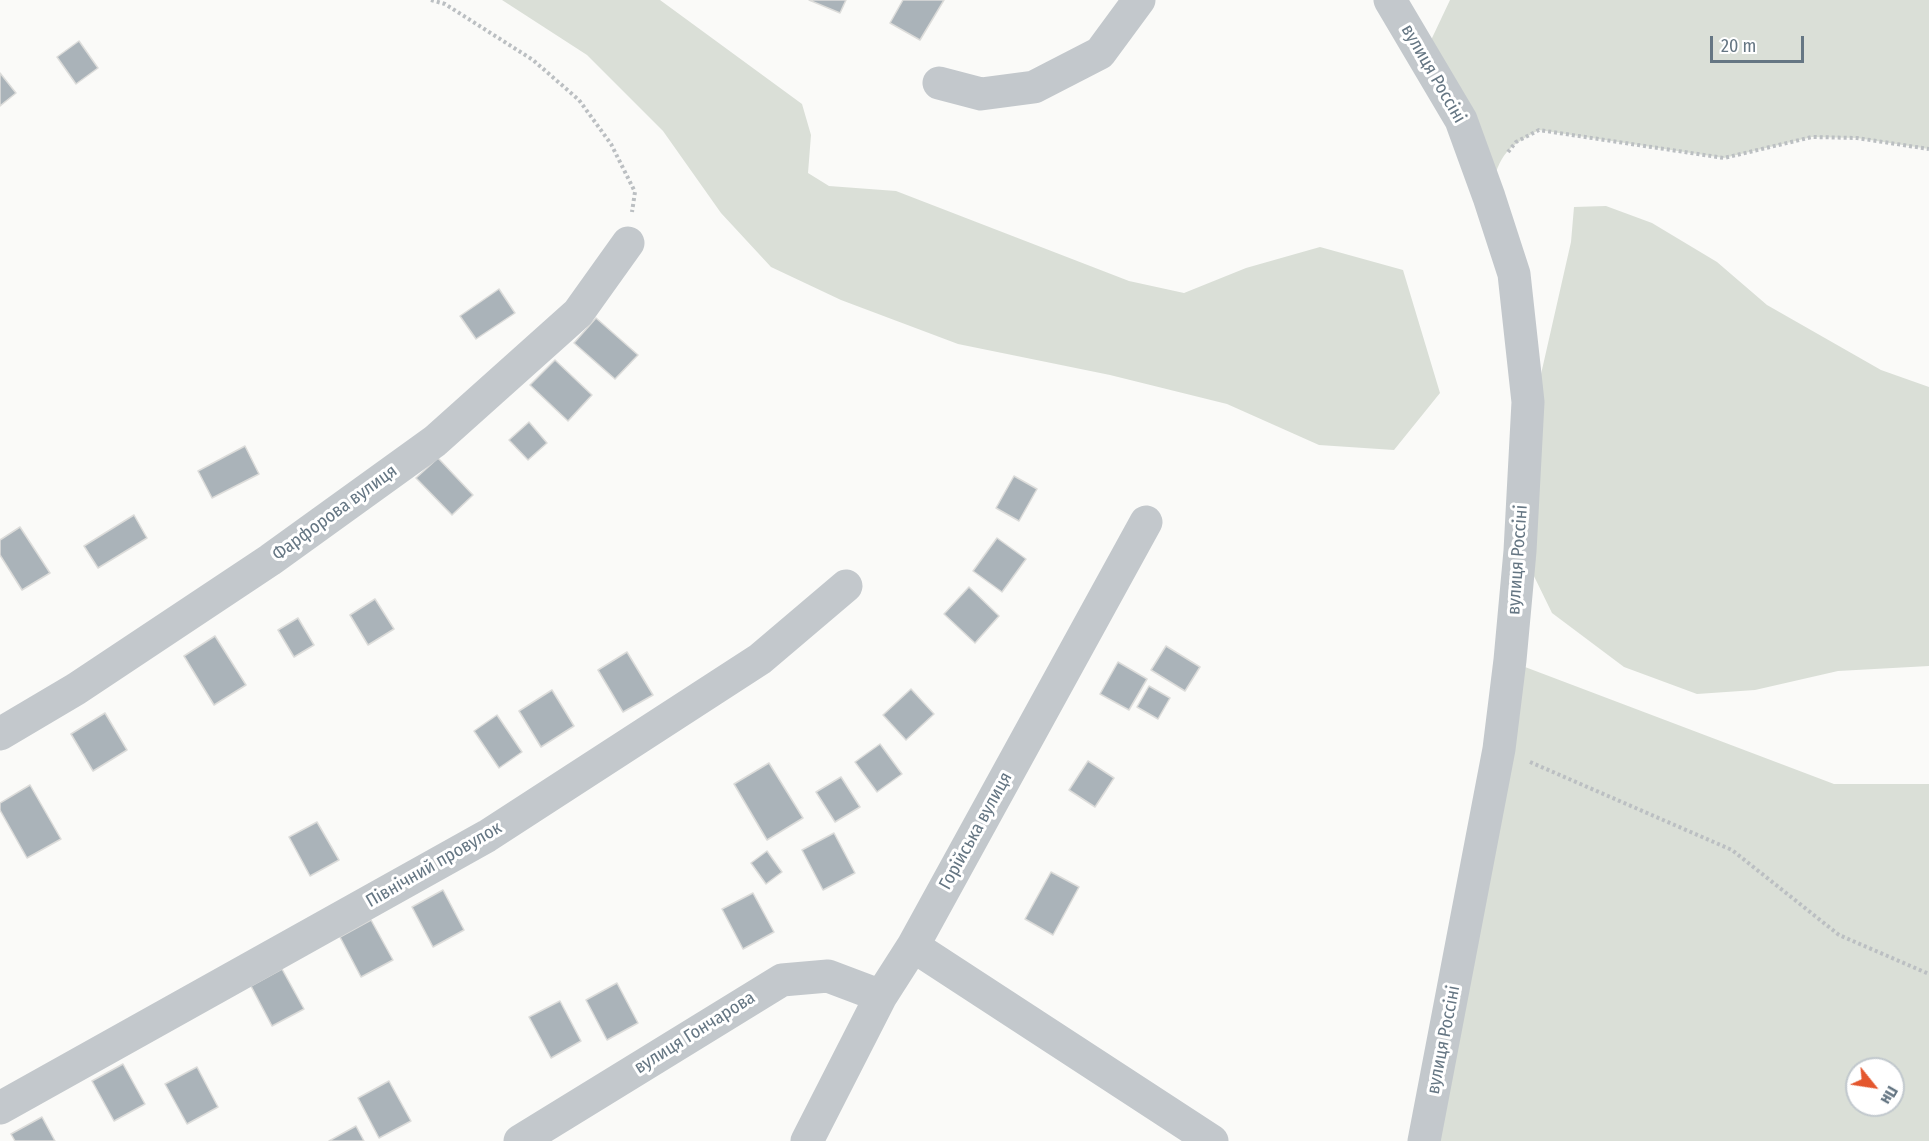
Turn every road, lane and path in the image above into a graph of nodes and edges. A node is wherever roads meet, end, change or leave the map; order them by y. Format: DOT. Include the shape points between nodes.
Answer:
graph roads {
  1 [pos="431,0"];
  2 [pos="1139,0"];
  3 [pos="1390,0"];
  4 [pos="939,83"];
  5 [pos="1929,149"];
  6 [pos="1489,197"];
  7 [pos="628,243"];
  8 [pos="1146,522"];
  9 [pos="846,586"];
  10 [pos="0,734"];
  11 [pos="1499,749"];
  12 [pos="913,946"];
  13 [pos="1929,974"];
  14 [pos="881,996"];
  15 [pos="0,1108"];
  16 [pos="520,1141"];
  17 [pos="807,1141"];
  18 [pos="1212,1141"];
  19 [pos="1424,1141"];
  1 -- 7 [label="path" via="445,4 533,60 579,100 611,144 635,192"];
  2 -- 4 [label="street" via="1100,53 1034,87 981,94"];
  3 -- 6 [label="street, вулиця Россіні" via="1461,120"];
  5 -- 6 [label="path" via="1857,138 1812,137 1724,158 1539,130 1516,142 1498,164"];
  6 -- 11 [label="street, вулиця Россіні" via="1514,274 1528,402 1520,551"];
  7 -- 10 [label="street, Фарфорова вулиця" via="578,313 435,441 270,560 76,689"];
  8 -- 12 [label="street, Горійська вулиця"];
  9 -- 15 [label="street, Північний провулок" via="760,659 487,836"];
  11 -- 13 [label="path" via="1732,850 1839,935"];
  11 -- 19 [label="street, вулиця Россіні"];
  12 -- 14 [label="street, Горійська вулиця"];
  12 -- 18 [label="street"];
  14 -- 16 [label="street, вулиця Гончарова" via="828,976 782,980"];
  14 -- 17 [label="street, Горійська вулиця"];
}
